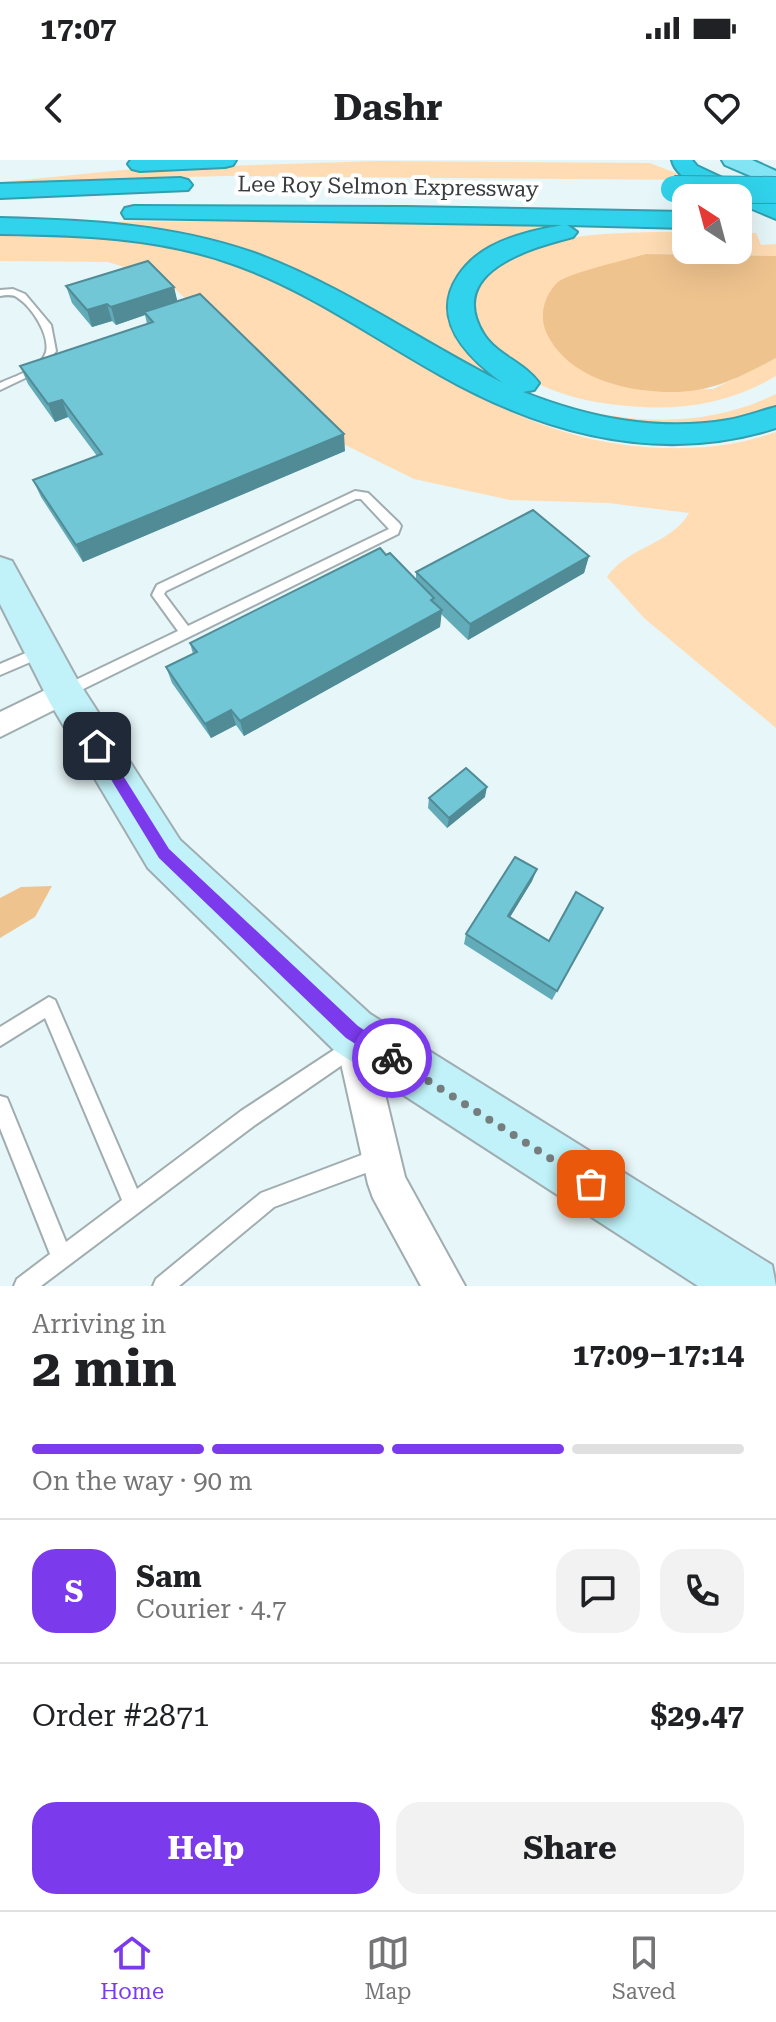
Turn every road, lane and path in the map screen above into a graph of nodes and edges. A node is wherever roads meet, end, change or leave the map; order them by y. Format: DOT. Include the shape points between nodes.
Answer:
graph roads {
  1 [pos="225,160"];
  2 [pos="677,160"];
  3 [pos="733,160"];
  4 [pos="0,176"];
  5 [pos="774,183"];
  6 [pos="205,185"];
  7 [pos="752,186"];
  8 [pos="643,189"];
  9 [pos="0,191"];
  10 [pos="672,194"];
  11 [pos="672,196"];
  12 [pos="776,203"];
  13 [pos="0,205"];
  14 [pos="752,211"];
  15 [pos="776,212"];
  16 [pos="752,218"];
  17 [pos="672,221"];
  18 [pos="672,222"];
  19 [pos="776,222"];
  20 [pos="0,223"];
  21 [pos="0,293"];
  22 [pos="0,387"];
  23 [pos="766,406"];
  24 [pos="0,570"];
  25 [pos="185,631"];
  26 [pos="42,651"];
  27 [pos="0,670"];
  28 [pos="64,692"];
  29 [pos="0,725"];
  30 [pos="0,1037"];
  31 [pos="353,1039"];
  32 [pos="0,1105"];
  33 [pos="381,1158"];
  34 [pos="134,1204"];
  35 [pos="62,1258"];
  36 [pos="165,1285"];
  37 [pos="24,1286"];
  38 [pos="444,1286"];
  39 [pos="751,1286"];
  1 -- 4 [label="highway"];
  2 -- 5 [label="highway"];
  2 -- 12 [label="main road"];
  2 -- 15 [label="highway" via="689,171"];
  3 -- 5 [label="main road"];
  5 -- 7 [label="highway, bridge"];
  6 -- 9 [label="highway, Lee Roy Selmon Expressway"];
  8 -- 10 [label="highway"];
  11 -- 13 [label="highway"];
  12 -- 14 [label="highway"];
  16 -- 19 [label="highway"];
  17 -- 20 [label="highway, Lee Roy Selmon Expressway" via="202,212"];
  18 -- 23 [label="highway" via="545,235 498,252 470,275 461,293 466,331 478,349 509,374 584,404 674,413"];
  20 -- 23 [label="highway" via="129,232 244,259 291,279 507,400 567,422 630,434 676,435 725,431"];
  21 -- 22 [label="lane" via="22,296 48,327 51,351 41,367"];
  24 -- 26 [label="street"];
  25 -- 25 [label="lane" via="394,531 395,526 364,496 355,495 161,588 158,595"];
  25 -- 28 [label="lane"];
  26 -- 27 [label="lane"];
  26 -- 28 [label="street"];
  28 -- 29 [label="street"];
  28 -- 31 [label="street" via="164,854"];
  30 -- 34 [label="lane" via="49,1006"];
  31 -- 33 [label="street"];
  31 -- 34 [label="lane"];
  31 -- 39 [label="street"];
  32 -- 35 [label="lane"];
  33 -- 36 [label="lane" via="268,1200"];
  33 -- 38 [label="street" via="387,1184"];
  34 -- 35 [label="lane"];
  35 -- 37 [label="lane"];
}
